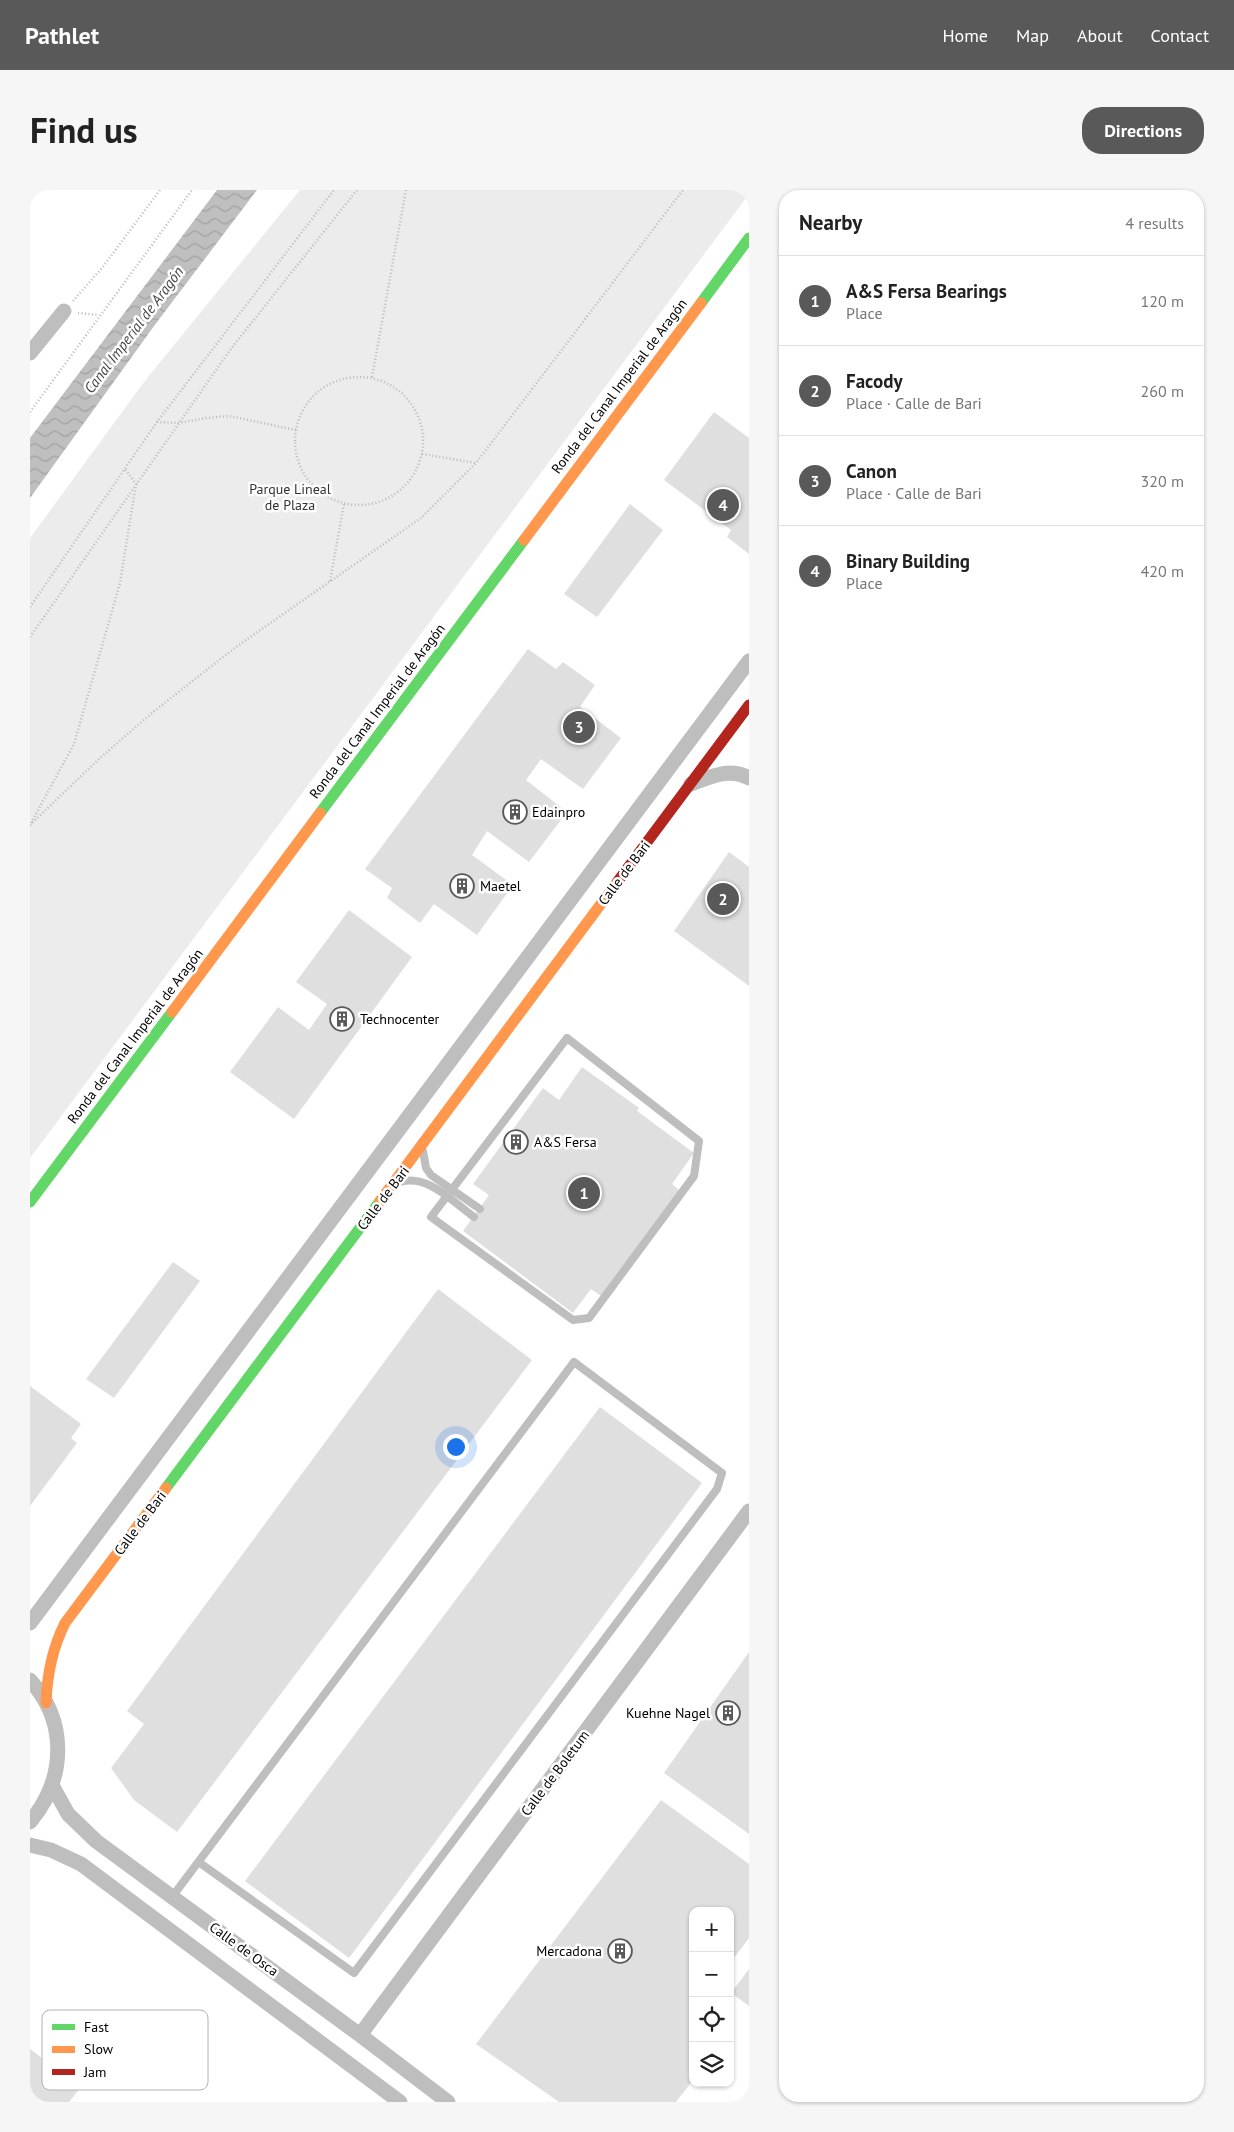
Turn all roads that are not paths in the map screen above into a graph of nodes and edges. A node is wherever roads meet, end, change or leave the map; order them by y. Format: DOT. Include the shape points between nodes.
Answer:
graph roads {
  1 [pos="749,238"];
  2 [pos="64,311"];
  3 [pos="30,353"];
  4 [pos="749,661"];
  5 [pos="749,705"];
  6 [pos="749,778"];
  7 [pos="691,784"];
  8 [pos="424,1142"];
  9 [pos="393,1184"];
  10 [pos="452,1189"];
  11 [pos="446,1197"];
  12 [pos="30,1202"];
  13 [pos="480,1209"];
  14 [pos="474,1217"];
  15 [pos="749,1511"];
  16 [pos="30,1623"];
  17 [pos="30,1680"];
  18 [pos="46,1703"];
  19 [pos="52,1785"];
  20 [pos="30,1822"];
  21 [pos="30,1846"];
  22 [pos="200,1863"];
  23 [pos="172,1897"];
  24 [pos="360,2035"];
  25 [pos="400,2102"];
  26 [pos="448,2102"];
  1 -- 12 [label="street, Ronda del Canal Imperial de Aragón"];
  2 -- 3 [label="street"];
  4 -- 16 [label="street, Calle de Bari"];
  5 -- 7 [label="street, Calle de Bari"];
  6 -- 7 [label="street" via="724,774"];
  7 -- 8 [label="street, Calle de Bari"];
  8 -- 9 [label="street, Calle de Bari"];
  8 -- 10 [label="lane" via="426,1168"];
  9 -- 11 [label="lane" via="417,1180"];
  9 -- 18 [label="street, Calle de Bari" via="65,1623 50,1657"];
  10 -- 11 [label="lane"];
  10 -- 11 [label="lane" via="566,1038 699,1141 694,1176 589,1318 574,1320 431,1216"];
  10 -- 13 [label="lane"];
  11 -- 14 [label="lane"];
  15 -- 24 [label="street, Calle de Boletum"];
  17 -- 18 [label="street"];
  18 -- 19 [label="street" via="58,1743"];
  19 -- 20 [label="street"];
  19 -- 23 [label="street, Calle de Osca" via="77,1825"];
  21 -- 25 [label="street, Calle de Osca" via="51,1850 81,1864"];
  22 -- 22 [label="lane" via="574,1362 722,1473 717,1489 354,1973"];
  22 -- 23 [label="lane"];
  23 -- 24 [label="street, Calle de Osca"];
  24 -- 26 [label="street, Calle de Osca"];
}
